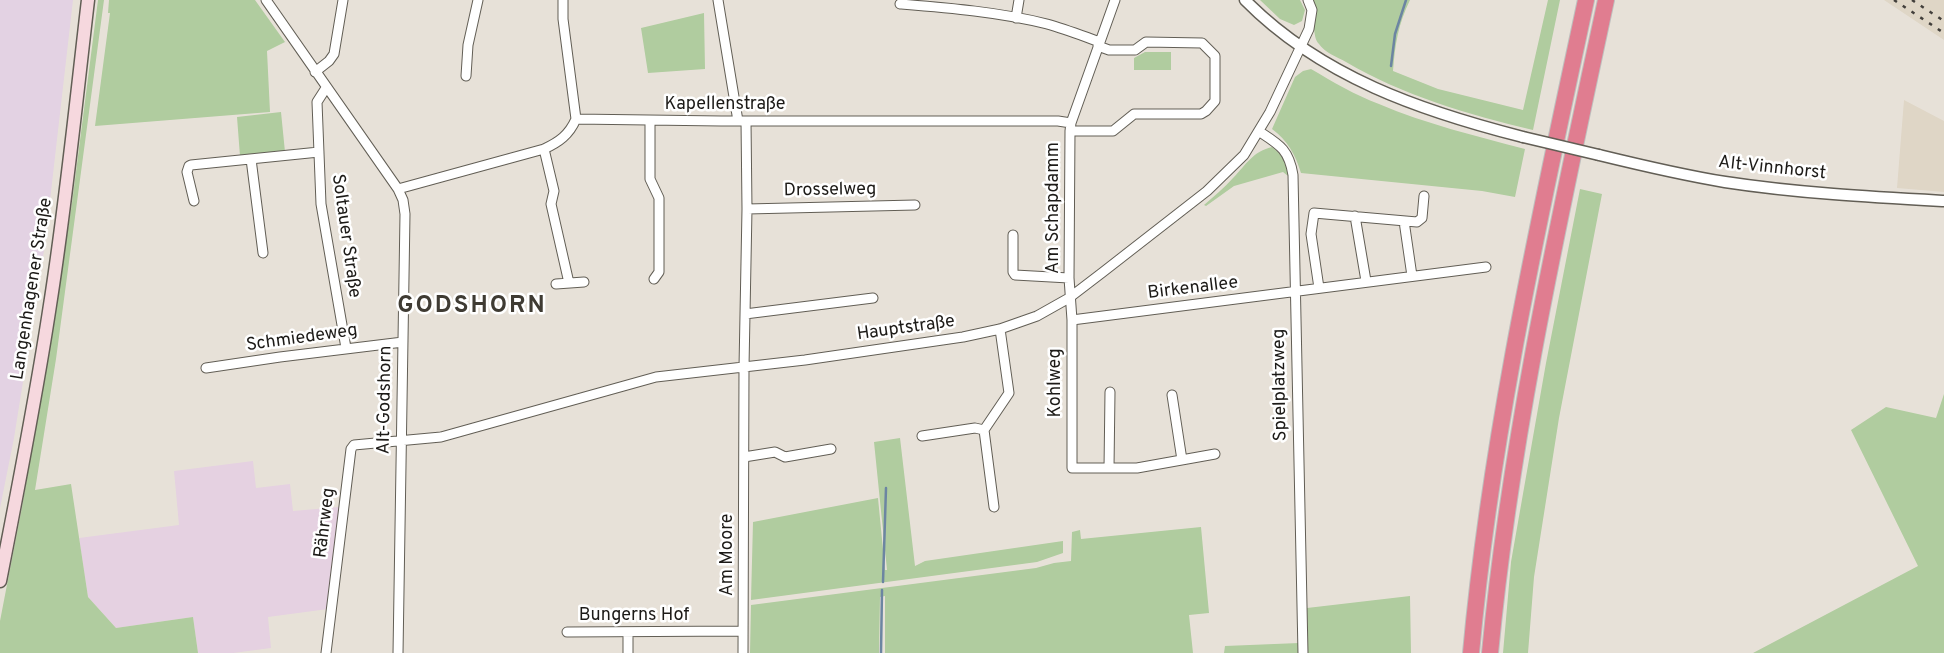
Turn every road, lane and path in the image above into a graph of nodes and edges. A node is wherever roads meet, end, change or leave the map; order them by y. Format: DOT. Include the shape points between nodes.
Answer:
graph roads {
  1 [pos="88,0"];
  2 [pos="266,0"];
  3 [pos="343,0"];
  4 [pos="478,0"];
  5 [pos="563,0"];
  6 [pos="718,0"];
  7 [pos="1019,0"];
  8 [pos="1115,0"];
  9 [pos="1245,0"];
  10 [pos="1308,0"];
  11 [pos="1586,0"];
  12 [pos="1606,0"];
  13 [pos="900,4"];
  14 [pos="1016,18"];
  15 [pos="1099,44"];
  16 [pos="1300,48"];
  17 [pos="315,72"];
  18 [pos="466,76"];
  19 [pos="326,88"];
  20 [pos="576,119"];
  21 [pos="650,121"];
  22 [pos="742,121"];
  23 [pos="1071,127"];
  24 [pos="1260,132"];
  25 [pos="544,149"];
  26 [pos="319,152"];
  27 [pos="251,159"];
  28 [pos="398,189"];
  29 [pos="1424,196"];
  30 [pos="194,201"];
  31 [pos="1944,201"];
  32 [pos="915,205"];
  33 [pos="747,209"];
  34 [pos="1355,216"];
  35 [pos="1405,221"];
  36 [pos="1013,235"];
  37 [pos="263,253"];
  38 [pos="1486,267"];
  39 [pos="1412,276"];
  40 [pos="1069,278"];
  41 [pos="654,279"];
  42 [pos="1366,281"];
  43 [pos="584,282"];
  44 [pos="569,283"];
  45 [pos="556,284"];
  46 [pos="1319,288"];
  47 [pos="1294,291"];
  48 [pos="873,298"];
  49 [pos="1069,298"];
  50 [pos="746,314"];
  51 [pos="1072,320"];
  52 [pos="1000,329"];
  53 [pos="403,342"];
  54 [pos="346,348"];
  55 [pos="744,367"];
  56 [pos="206,368"];
  57 [pos="1110,392"];
  58 [pos="1172,395"];
  59 [pos="984,430"];
  60 [pos="922,436"];
  61 [pos="402,440"];
  62 [pos="831,449"];
  63 [pos="1216,454"];
  64 [pos="744,457"];
  65 [pos="1182,460"];
  66 [pos="1109,468"];
  67 [pos="994,507"];
  68 [pos="0,581"];
  69 [pos="743,631"];
  70 [pos="567,632"];
  71 [pos="628,632"];
  72 [pos="326,653"];
  73 [pos="398,653"];
  74 [pos="628,653"];
  75 [pos="743,653"];
  76 [pos="1303,653"];
  77 [pos="1471,653"];
  78 [pos="1490,653"];
  1 -- 68 [label="main road, Langenhagener Straße" via="50,306"];
  2 -- 17 [label="street, Alt-Godshorn"];
  3 -- 17 [label="street" via="334,54"];
  4 -- 18 [label="street"];
  5 -- 20 [label="street"];
  6 -- 22 [label="street, Am Moore"];
  7 -- 14 [label="street"];
  8 -- 15 [label="street, Am Schapdamm"];
  9 -- 16 [label="street, Alt-Vinnhorst"];
  10 -- 16 [label="street, Hauptstraße" via="1311,19"];
  11 -- 77 [label="highway" via="1513,355"];
  12 -- 78 [label="highway" via="1532,359"];
  13 -- 14 [label="street, Kapellenstraße"];
  14 -- 15 [label="street, Kapellenstraße" via="1057,27"];
  15 -- 23 [label="street, Am Schapdamm"];
  15 -- 23 [label="street, Kapellenstraße" via="1109,50 1135,50 1146,42 1202,43 1215,56 1215,101 1201,114 1134,114 1113,131"];
  16 -- 24 [label="street, Hauptstraße"];
  16 -- 31 [label="street, Alt-Vinnhorst, bridge" via="1398,99 1523,137 1748,185"];
  17 -- 19 [label="street, Alt-Godshorn"];
  19 -- 26 [label="street, Soltauer Straße" via="317,102"];
  19 -- 28 [label="street, Alt-Godshorn"];
  20 -- 21 [label="street, Kapellenstraße"];
  20 -- 25 [label="street" via="571,131"];
  21 -- 22 [label="street, Kapellenstraße"];
  21 -- 41 [label="street" via="650,179 659,198 659,272"];
  22 -- 23 [label="street, Kapellenstraße" via="1044,121"];
  22 -- 33 [label="street, Am Moore"];
  23 -- 40 [label="street, Am Schapdamm"];
  24 -- 47 [label="street, Spielplatzweg" via="1286,151 1291,162"];
  24 -- 49 [label="street, Hauptstraße" via="1226,175"];
  25 -- 28 [label="street"];
  25 -- 44 [label="street"];
  26 -- 27 [label="street"];
  26 -- 54 [label="street, Soltauer Straße" via="321,204"];
  27 -- 30 [label="street" via="189,166"];
  27 -- 37 [label="street"];
  28 -- 53 [label="street, Alt-Godshorn" via="405,214"];
  29 -- 35 [label="street" via="1420,221"];
  32 -- 33 [label="street, Drosselweg"];
  33 -- 50 [label="street, Am Moore"];
  34 -- 35 [label="street"];
  34 -- 42 [label="street"];
  34 -- 46 [label="street" via="1314,213 1311,234"];
  35 -- 39 [label="street"];
  36 -- 40 [label="street" via="1015,275"];
  38 -- 39 [label="street, Birkenallee"];
  39 -- 42 [label="street, Birkenallee"];
  40 -- 49 [label="street, Am Schapdamm"];
  42 -- 46 [label="street, Birkenallee"];
  43 -- 44 [label="street"];
  44 -- 45 [label="street"];
  46 -- 47 [label="street, Birkenallee"];
  47 -- 51 [label="street, Birkenallee"];
  47 -- 76 [label="street, Spielplatzweg"];
  48 -- 50 [label="street"];
  49 -- 51 [label="street, Kohlweg"];
  49 -- 52 [label="street, Hauptstraße"];
  50 -- 55 [label="street, Am Moore"];
  51 -- 66 [label="street, Kohlweg" via="1072,468"];
  52 -- 55 [label="street, Hauptstraße"];
  52 -- 59 [label="street" via="1009,393"];
  53 -- 54 [label="street, Schmiedeweg"];
  53 -- 61 [label="street, Alt-Godshorn"];
  54 -- 56 [label="street, Schmiedeweg"];
  55 -- 61 [label="street, Hauptstraße" via="656,377 447,436"];
  55 -- 64 [label="street, Am Moore"];
  57 -- 66 [label="street"];
  58 -- 65 [label="street"];
  59 -- 60 [label="street"];
  59 -- 67 [label="street"];
  61 -- 72 [label="street, Rährweg" via="351,449"];
  61 -- 73 [label="street, Alt-Godshorn"];
  62 -- 64 [label="street" via="785,457 775,452"];
  63 -- 65 [label="street"];
  64 -- 69 [label="street, Am Moore"];
  65 -- 66 [label="street"];
  69 -- 71 [label="street, Bungerns Hof"];
  69 -- 75 [label="street, Am Moore"];
  70 -- 71 [label="street, Bungerns Hof"];
  71 -- 74 [label="street"];
}
